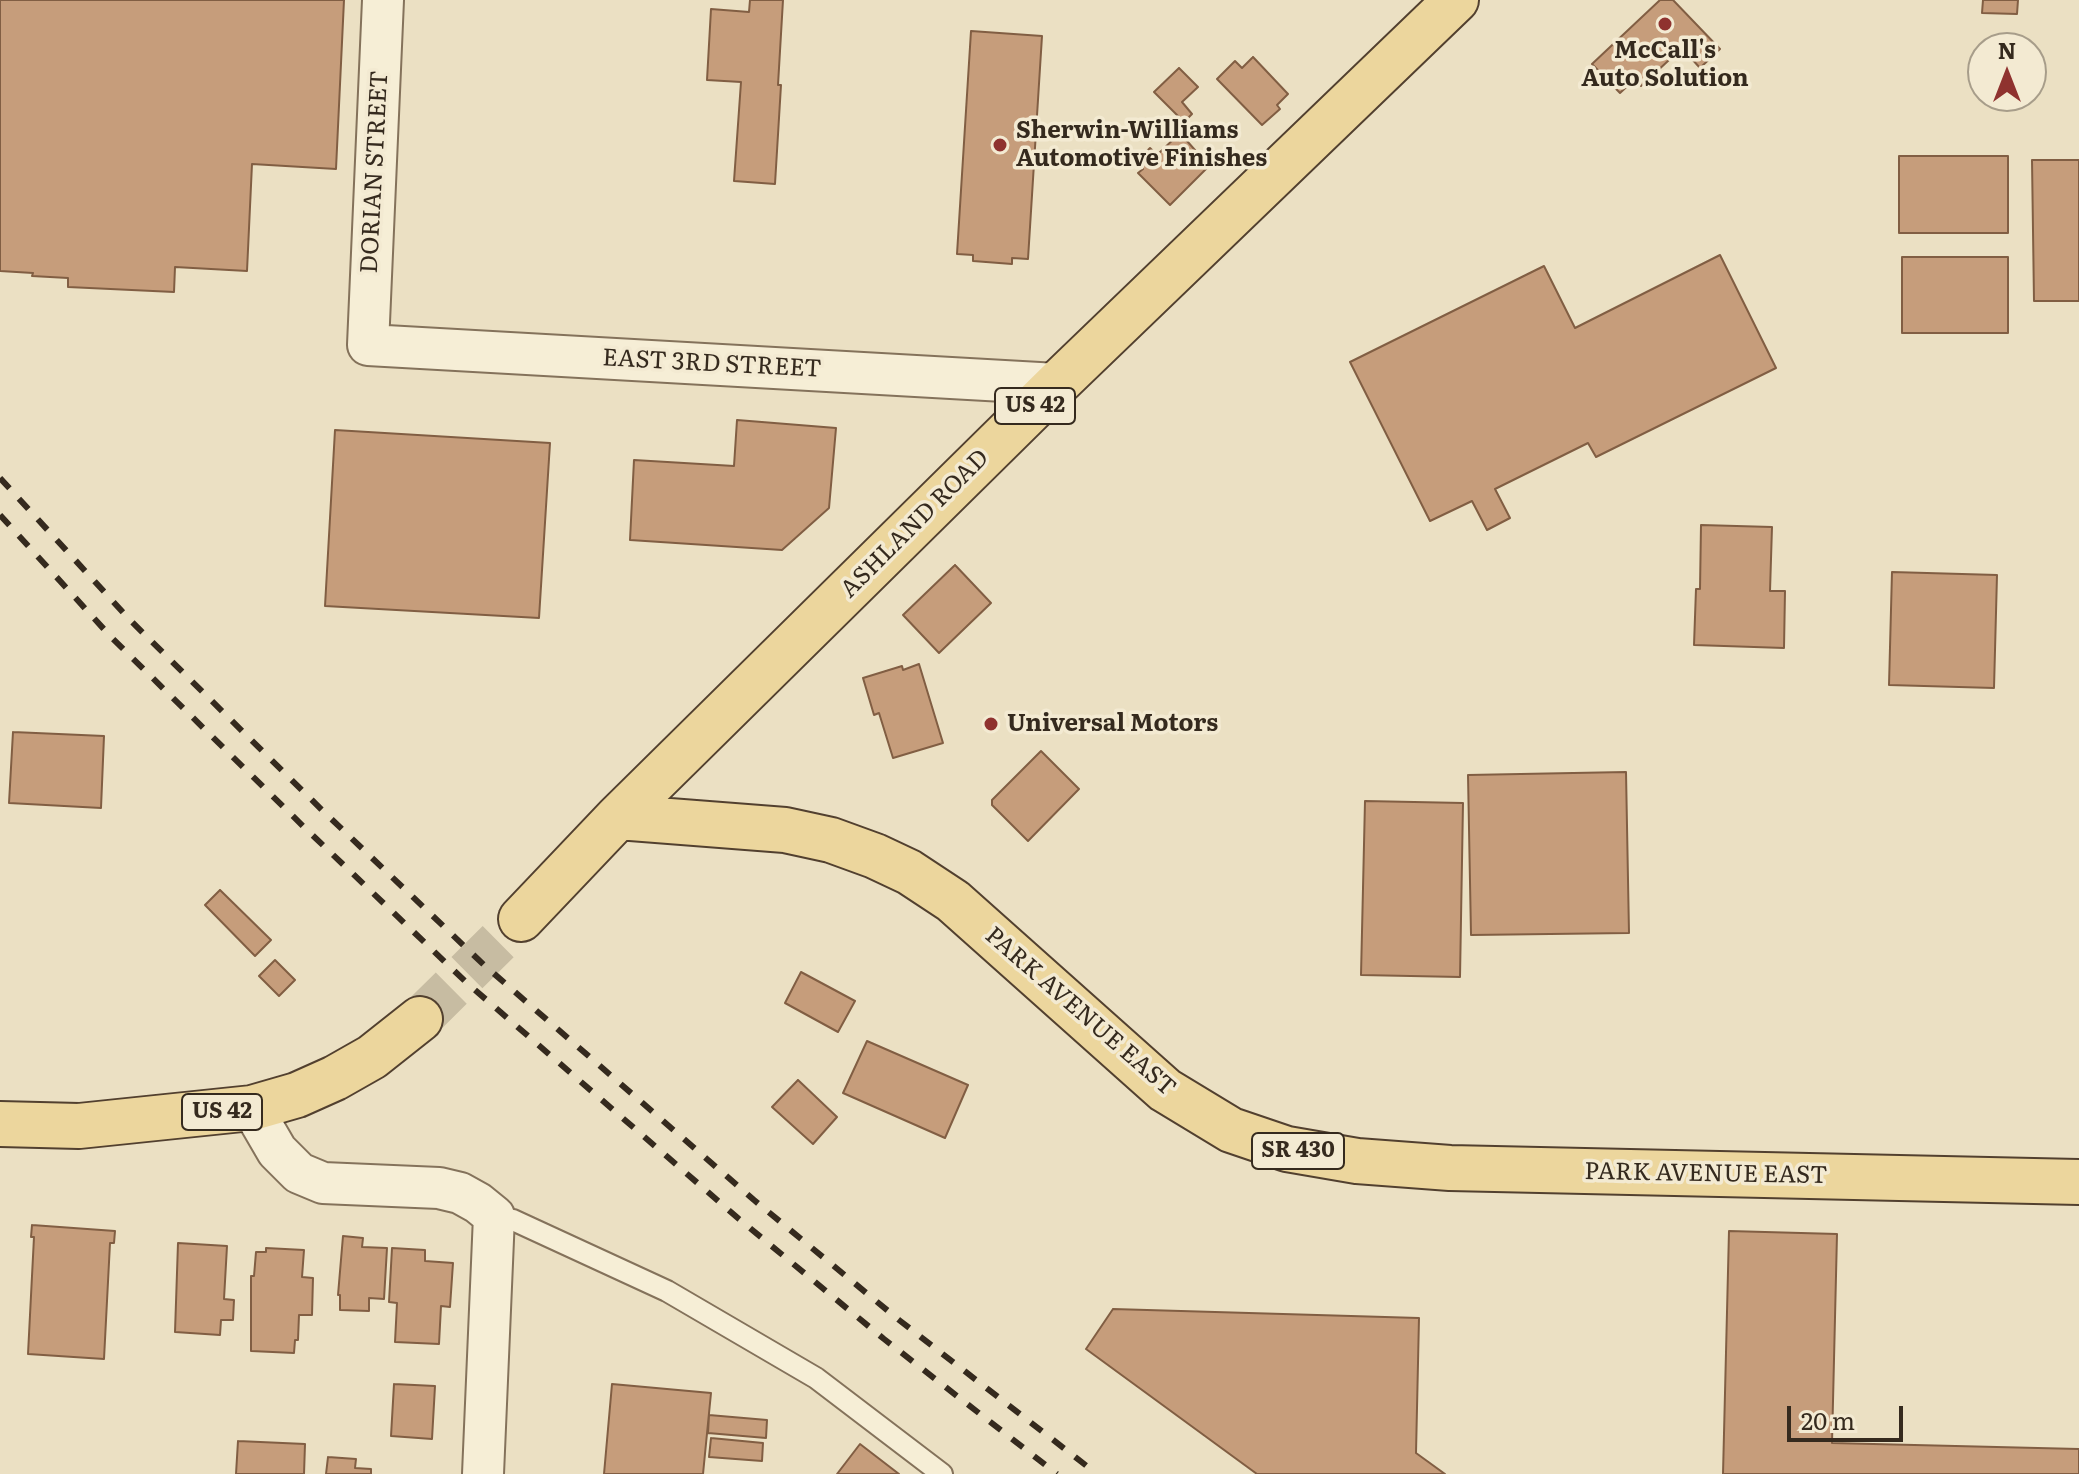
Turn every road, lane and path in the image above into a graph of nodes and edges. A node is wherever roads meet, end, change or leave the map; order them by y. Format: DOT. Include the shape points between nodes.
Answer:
graph roads {
  1 [pos="383,0"];
  2 [pos="1456,0"];
  3 [pos="368,345"];
  4 [pos="1057,384"];
  5 [pos="618,817"];
  6 [pos="521,919"];
  7 [pos="420,1019"];
  8 [pos="252,1108"];
  9 [pos="0,1124"];
  10 [pos="2079,1182"];
  11 [pos="494,1216"];
  12 [pos="483,1474"];
  13 [pos="942,1474"];
  1 -- 3 [label="street, DORIAN STREET"];
  2 -- 4 [label="main road, ASHLAND ROAD / US 42"];
  3 -- 4 [label="street, EAST 3RD STREET"];
  4 -- 5 [label="main road, ASHLAND ROAD / US 42"];
  5 -- 6 [label="main road, US 42"];
  5 -- 10 [label="main road, PARK AVENUE EAST / SR 430" via="785,830 831,840 909,872 953,901 1165,1090 1231,1130 1287,1149 1450,1168"];
  7 -- 8 [label="main road, US 42" via="335,1078"];
  8 -- 9 [label="main road, US 42" via="79,1126"];
  8 -- 11 [label="street" via="277,1151 299,1173 323,1183 439,1188 460,1193"];
  11 -- 12 [label="street"];
  11 -- 13 [label="lane" via="513,1220 681,1299 816,1378"];
}
